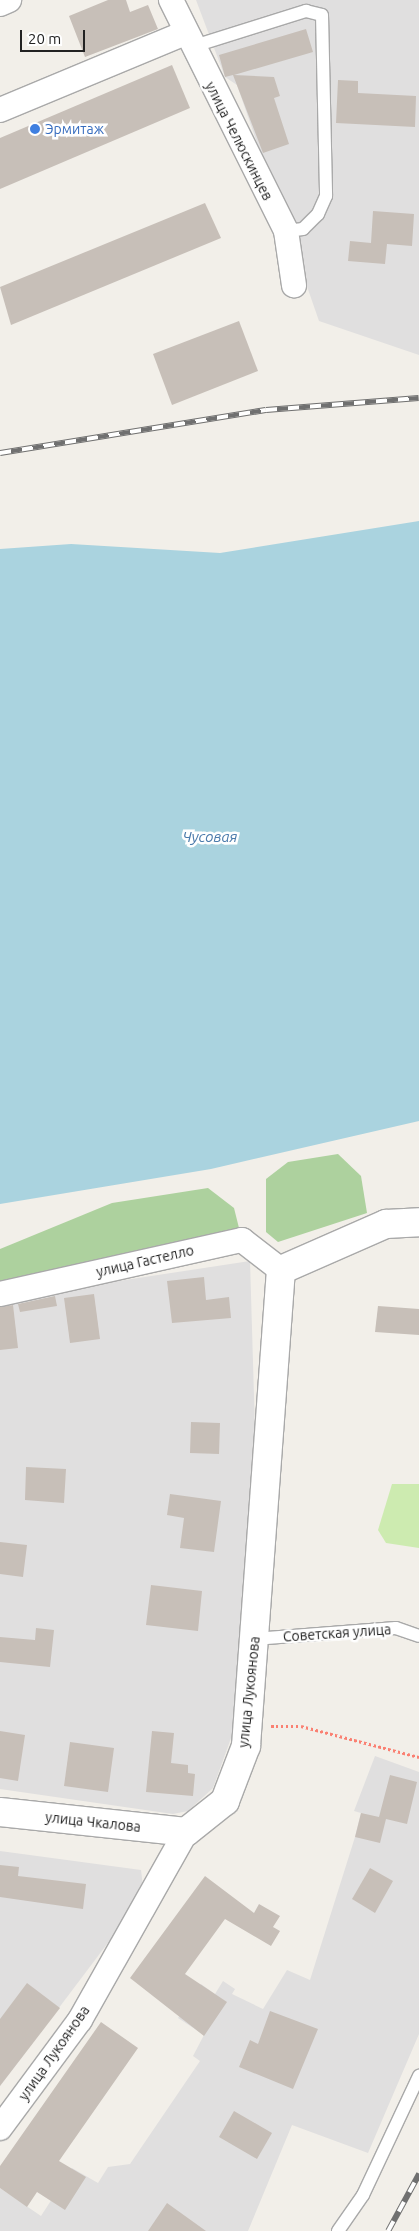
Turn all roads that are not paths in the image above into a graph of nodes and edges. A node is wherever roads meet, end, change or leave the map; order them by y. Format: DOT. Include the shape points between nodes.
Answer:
graph roads {
  1 [pos="9,0"];
  2 [pos="171,0"];
  3 [pos="0,4"];
  4 [pos="188,40"];
  5 [pos="0,110"];
  6 [pos="286,231"];
  7 [pos="294,285"];
  8 [pos="419,1222"];
  9 [pos="281,1270"];
  10 [pos="0,1294"];
  11 [pos="419,1636"];
  12 [pos="254,1639"];
  13 [pos="0,1812"];
  14 [pos="186,1832"];
  15 [pos="419,2076"];
  16 [pos="0,2128"];
  17 [pos="338,2231"];
  1 -- 3 [label="street"];
  2 -- 4 [label="street, улица Челюскинцев"];
  4 -- 5 [label="street"];
  4 -- 6 [label="street, улица Челюскинцев"];
  4 -- 6 [label="lane" via="306,11 322,15 326,196 318,214 303,229"];
  6 -- 7 [label="street, улица Челюскинцев"];
  8 -- 9 [label="street" via="386,1224"];
  9 -- 10 [label="street, улица Гастелло" via="242,1240"];
  9 -- 12 [label="street, улица Лукоянова"];
  11 -- 12 [label="lane, Советская улица" via="396,1628"];
  12 -- 14 [label="street, улица Лукоянова" via="246,1746 225,1801"];
  13 -- 14 [label="street, улица Чкалова"];
  14 -- 16 [label="street, улица Лукоянова" via="80,2020"];
  15 -- 17 [label="lane" via="363,2195"];
}
